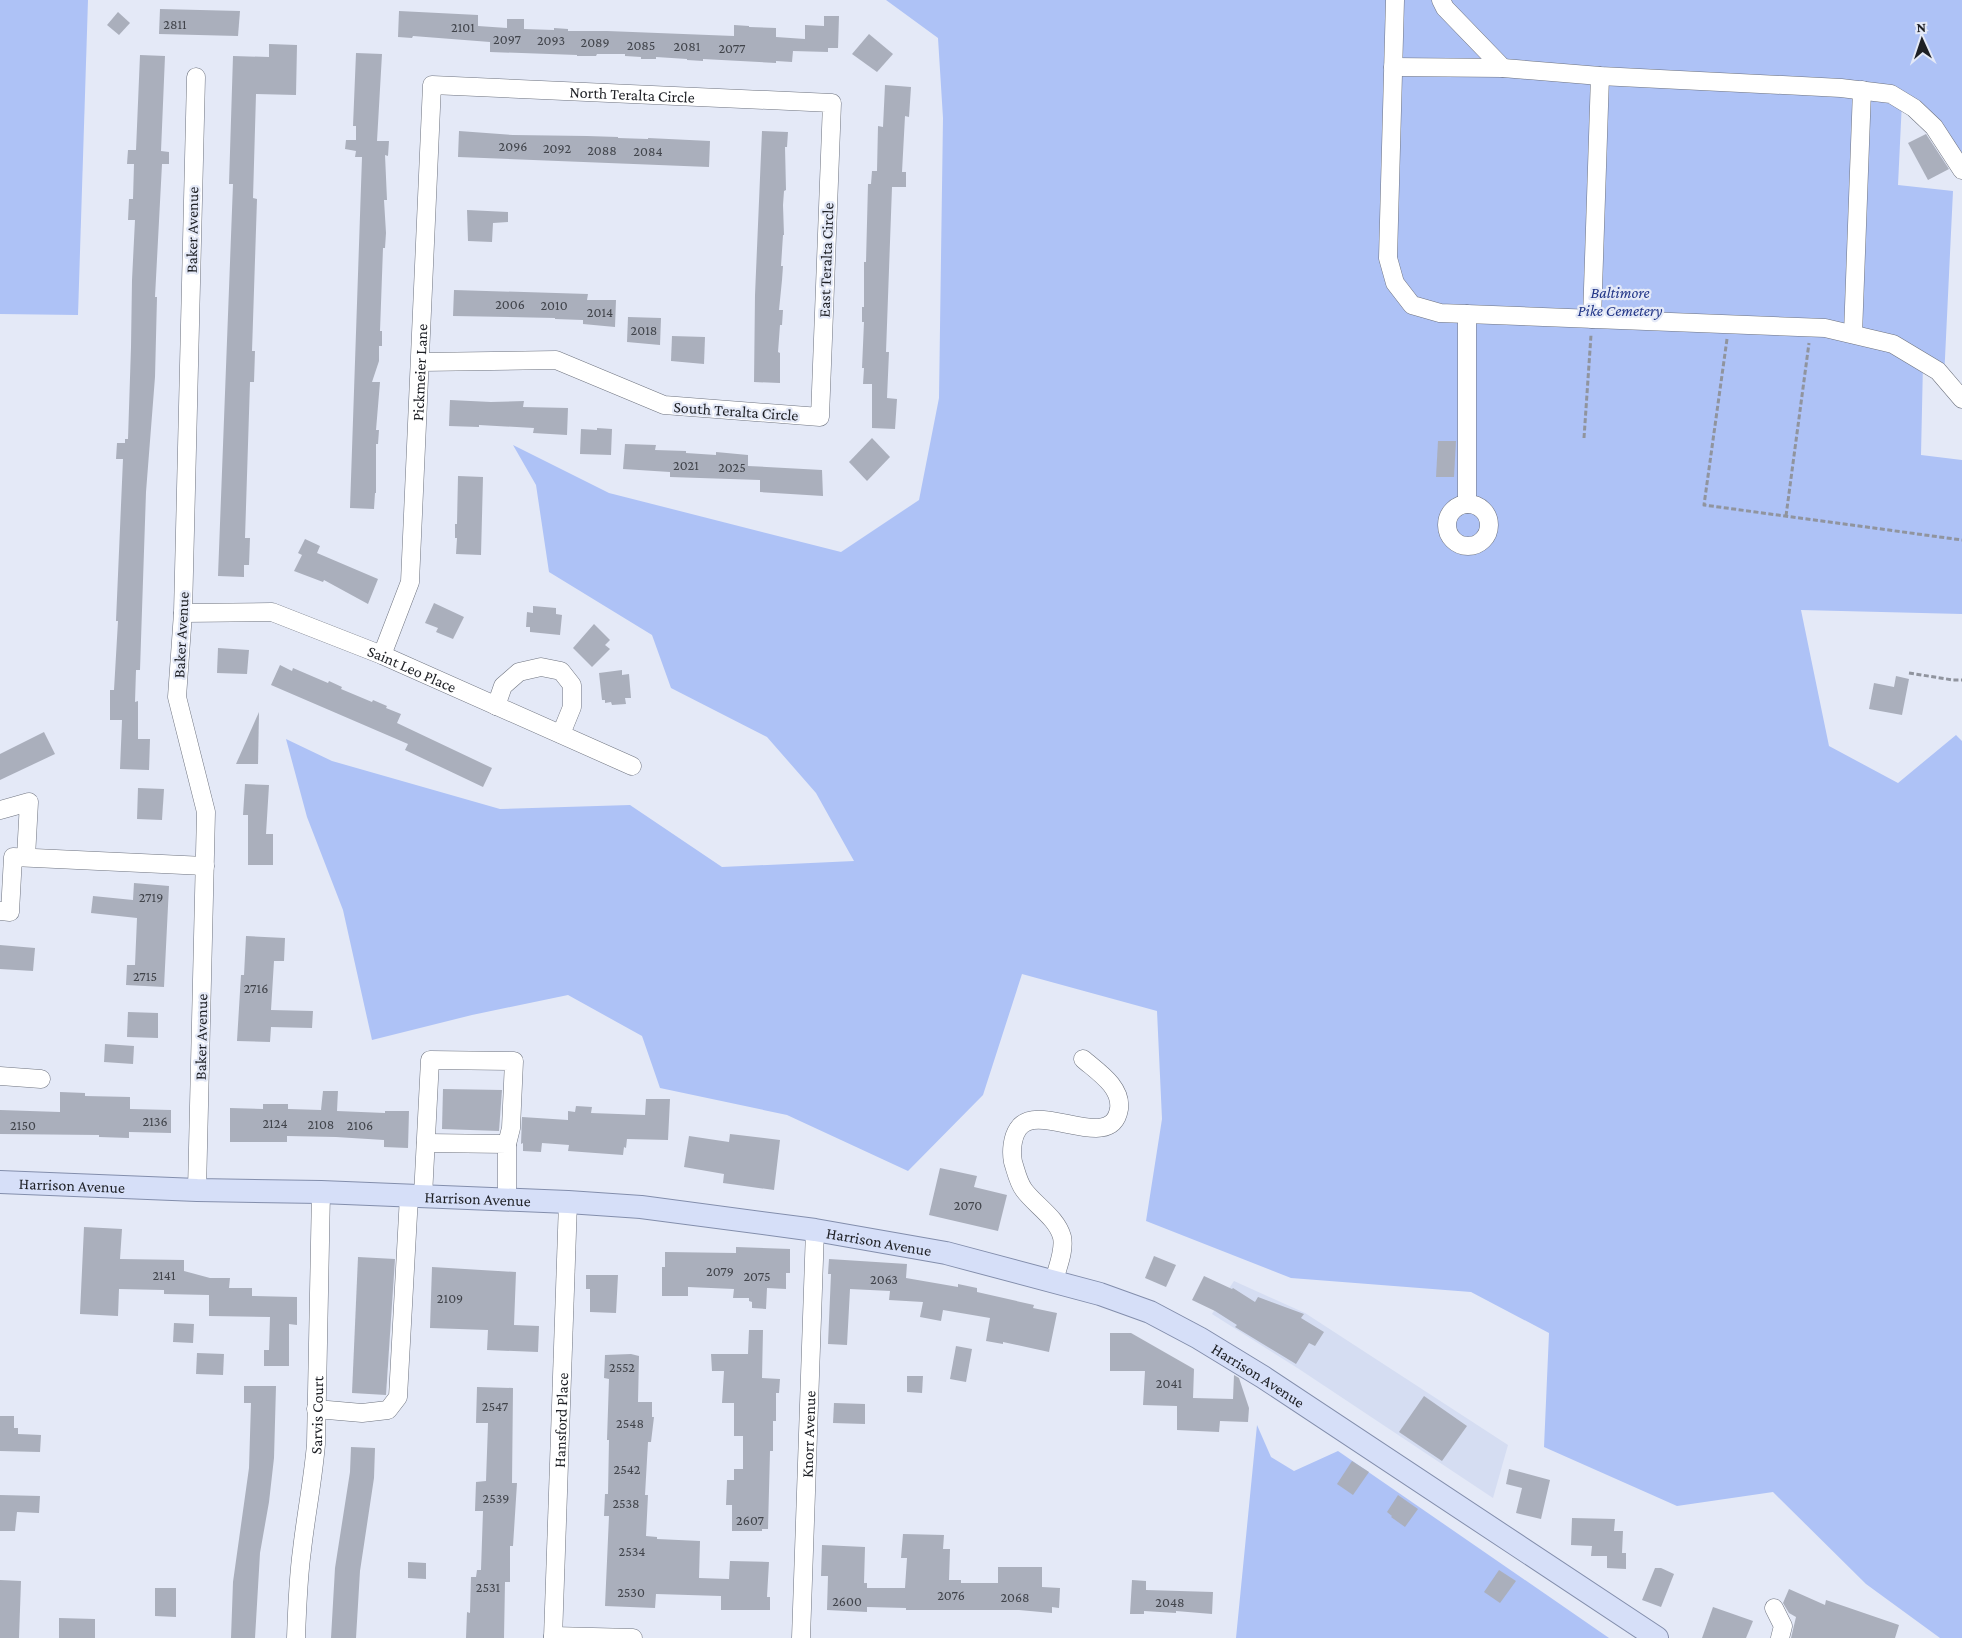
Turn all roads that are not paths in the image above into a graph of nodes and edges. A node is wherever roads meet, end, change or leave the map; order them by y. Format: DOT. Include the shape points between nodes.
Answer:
graph roads {
  1 [pos="1395,0"];
  2 [pos="1441,0"];
  3 [pos="1394,67"];
  4 [pos="1503,68"];
  5 [pos="1600,76"];
  6 [pos="196,77"];
  7 [pos="432,85"];
  8 [pos="1862,90"];
  9 [pos="832,103"];
  10 [pos="1962,170"];
  11 [pos="1467,314"];
  12 [pos="1592,319"];
  13 [pos="1853,334"];
  14 [pos="421,362"];
  15 [pos="1962,399"];
  16 [pos="820,418"];
  17 [pos="1467,504"];
  18 [pos="183,613"];
  19 [pos="382,655"];
  20 [pos="496,706"];
  21 [pos="560,734"];
  22 [pos="632,766"];
  23 [pos="0,810"];
  24 [pos="26,857"];
  25 [pos="205,866"];
  26 [pos="0,911"];
  27 [pos="1083,1059"];
  28 [pos="0,1076"];
  29 [pos="41,1079"];
  30 [pos="426,1143"];
  31 [pos="507,1144"];
  32 [pos="0,1182"];
  33 [pos="197,1190"];
  34 [pos="321,1192"];
  35 [pos="416,1196"];
  36 [pos="507,1200"];
  37 [pos="568,1202"];
  38 [pos="815,1230"];
  39 [pos="1054,1281"];
  40 [pos="316,1409"];
  41 [pos="1774,1608"];
  42 [pos="553,1637"];
  43 [pos="296,1638"];
  44 [pos="633,1638"];
  45 [pos="801,1638"];
  46 [pos="1657,1638"];
  47 [pos="1780,1638"];
  1 -- 3 [label="street"];
  2 -- 4 [label="street"];
  3 -- 4 [label="street"];
  3 -- 11 [label="street" via="1388,258 1395,283 1412,304 1440,313"];
  4 -- 5 [label="street"];
  5 -- 8 [label="street"];
  5 -- 12 [label="street"];
  6 -- 18 [label="street, Baker Avenue"];
  7 -- 9 [label="street, North Teralta Circle"];
  7 -- 14 [label="street, Pickmeier Lane"];
  8 -- 10 [label="street" via="1891,94 1914,108 1934,127"];
  8 -- 13 [label="street"];
  9 -- 16 [label="street, East Teralta Circle"];
  11 -- 12 [label="street"];
  11 -- 17 [label="street"];
  12 -- 13 [label="street" via="1811,327"];
  13 -- 15 [label="street" via="1893,344 1938,371"];
  14 -- 16 [label="street, South Teralta Circle" via="556,360 664,405"];
  14 -- 19 [label="street, Pickmeier Lane" via="410,582"];
  18 -- 19 [label="street, Saint Leo Place" via="272,612"];
  18 -- 25 [label="street, Baker Avenue" via="177,697 206,812"];
  19 -- 20 [label="street, Saint Leo Place"];
  20 -- 21 [label="street, Saint Leo Place"];
  20 -- 21 [label="street" via="504,686 519,672 541,666 561,670 572,685 572,707"];
  21 -- 22 [label="street, Saint Leo Place"];
  23 -- 24 [label="street" via="29,802"];
  24 -- 25 [label="street"];
  24 -- 26 [label="street" via="13,857 10,912"];
  25 -- 33 [label="street, Baker Avenue"];
  27 -- 39 [label="street" via="1117,1092 1119,1108 1115,1119 1106,1126 1090,1128 1031,1120 1018,1128 1012,1145 1012,1157 1023,1189 1058,1228 1062,1238"];
  28 -- 29 [label="street"];
  30 -- 31 [label="street"];
  30 -- 31 [label="street" via="430,1060 514,1061 511,1128"];
  30 -- 35 [label="street"];
  31 -- 36 [label="street"];
  32 -- 33 [label="main road, Harrison Avenue"];
  33 -- 34 [label="main road, Harrison Avenue"];
  34 -- 35 [label="main road, Harrison Avenue"];
  34 -- 40 [label="street, Sarvis Court"];
  35 -- 36 [label="main road, Harrison Avenue"];
  35 -- 40 [label="street" via="398,1397 388,1410 362,1413"];
  36 -- 37 [label="main road, Harrison Avenue"];
  37 -- 38 [label="main road, Harrison Avenue" via="641,1207"];
  37 -- 42 [label="street, Hansford Place"];
  38 -- 39 [label="main road, Harrison Avenue" via="946,1253"];
  38 -- 45 [label="street, Knorr Avenue"];
  39 -- 46 [label="main road, Harrison Avenue" via="1150,1312 1199,1338"];
  40 -- 43 [label="street, Sarvis Court" via="313,1484 302,1548"];
  41 -- 47 [label="street" via="1783,1626"];
  42 -- 44 [label="street"];
}
